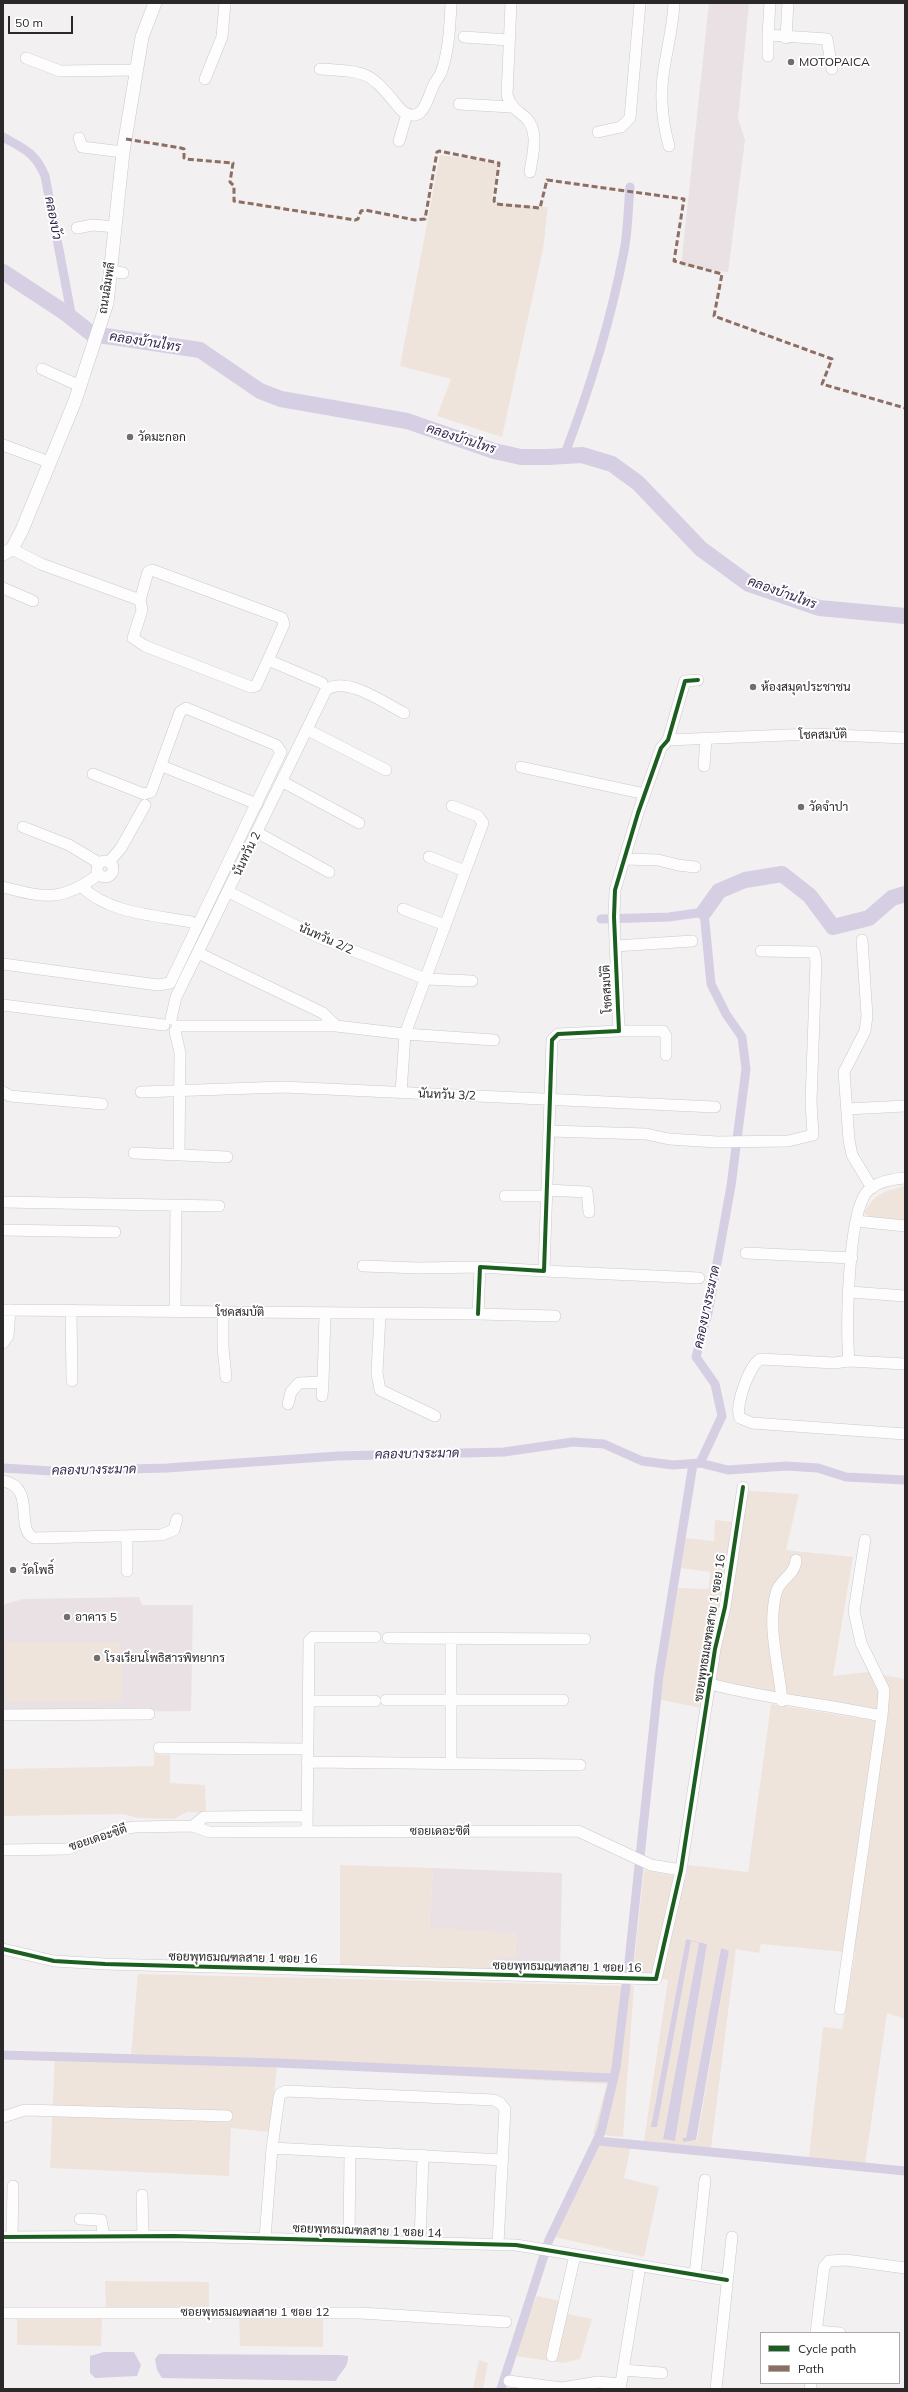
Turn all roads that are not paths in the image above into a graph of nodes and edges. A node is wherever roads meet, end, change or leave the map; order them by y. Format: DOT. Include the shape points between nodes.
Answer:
graph roads {
  1 [pos="155,3"];
  2 [pos="225,3"];
  3 [pos="451,3"];
  4 [pos="511,3"];
  5 [pos="640,3"];
  6 [pos="674,3"];
  7 [pos="770,3"];
  8 [pos="788,3"];
  9 [pos="768,36"];
  10 [pos="464,38"];
  11 [pos="786,38"];
  12 [pos="509,40"];
  13 [pos="768,56"];
  14 [pos="26,58"];
  15 [pos="320,69"];
  16 [pos="832,69"];
  17 [pos="137,70"];
  18 [pos="205,79"];
  19 [pos="459,104"];
  20 [pos="511,107"];
  21 [pos="407,114"];
  22 [pos="598,132"];
  23 [pos="79,138"];
  24 [pos="399,141"];
  25 [pos="669,146"];
  26 [pos="123,152"];
  27 [pos="530,172"];
  28 [pos="115,226"];
  29 [pos="77,228"];
  30 [pos="42,369"];
  31 [pos="80,386"];
  32 [pos="3,445"];
  33 [pos="50,462"];
  34 [pos="5,555"];
  35 [pos="3,588"];
  36 [pos="140,600"];
  37 [pos="33,601"];
  38 [pos="268,660"];
  39 [pos="698,680"];
  40 [pos="324,687"];
  41 [pos="404,713"];
  42 [pos="308,730"];
  43 [pos="905,738"];
  44 [pos="706,739"];
  45 [pos="668,740"];
  46 [pos="162,766"];
  47 [pos="704,766"];
  48 [pos="521,767"];
  49 [pos="386,770"];
  50 [pos="93,774"];
  51 [pos="283,782"];
  52 [pos="645,794"];
  53 [pos="257,804"];
  54 [pos="145,805"];
  55 [pos="452,806"];
  56 [pos="359,823"];
  57 [pos="23,827"];
  58 [pos="258,833"];
  59 [pos="429,857"];
  60 [pos="624,859"];
  61 [pos="102,867"];
  62 [pos="695,867"];
  63 [pos="465,871"];
  64 [pos="330,872"];
  65 [pos="3,887"];
  66 [pos="82,887"];
  67 [pos="229,892"];
  68 [pos="402,910"];
  69 [pos="191,922"];
  70 [pos="445,925"];
  71 [pos="862,940"];
  72 [pos="692,941"];
  73 [pos="615,946"];
  74 [pos="761,951"];
  75 [pos="198,953"];
  76 [pos="3,964"];
  77 [pos="426,979"];
  78 [pos="472,981"];
  79 [pos="3,1005"];
  80 [pos="3,1009"];
  81 [pos="172,1025"];
  82 [pos="336,1026"];
  83 [pos="619,1031"];
  84 [pos="406,1034"];
  85 [pos="494,1040"];
  86 [pos="666,1055"];
  87 [pos="180,1091"];
  88 [pos="3,1092"];
  89 [pos="141,1092"];
  90 [pos="401,1093"];
  91 [pos="551,1098"];
  92 [pos="102,1104"];
  93 [pos="905,1106"];
  94 [pos="715,1107"];
  95 [pos="847,1109"];
  96 [pos="550,1131"];
  97 [pos="134,1153"];
  98 [pos="179,1155"];
  99 [pos="227,1157"];
  100 [pos="905,1178"];
  101 [pos="872,1188"];
  102 [pos="547,1193"];
  103 [pos="505,1196"];
  104 [pos="3,1202"];
  105 [pos="176,1205"];
  106 [pos="219,1206"];
  107 [pos="589,1212"];
  108 [pos="856,1221"];
  109 [pos="905,1226"];
  110 [pos="3,1230"];
  111 [pos="115,1232"];
  112 [pos="746,1252"];
  113 [pos="852,1258"];
  114 [pos="363,1266"];
  115 [pos="480,1267"];
  116 [pos="544,1271"];
  117 [pos="699,1278"];
  118 [pos="850,1292"];
  119 [pos="905,1296"];
  120 [pos="7,1310"];
  121 [pos="71,1310"];
  122 [pos="175,1312"];
  123 [pos="223,1312"];
  124 [pos="326,1314"];
  125 [pos="380,1314"];
  126 [pos="478,1314"];
  127 [pos="556,1316"];
  128 [pos="3,1343"];
  129 [pos="849,1361"];
  130 [pos="905,1364"];
  131 [pos="226,1377"];
  132 [pos="72,1381"];
  133 [pos="323,1382"];
  134 [pos="322,1396"];
  135 [pos="288,1404"];
  136 [pos="435,1416"];
  137 [pos="905,1434"];
  138 [pos="3,1481"];
  139 [pos="743,1487"];
  140 [pos="177,1519"];
  141 [pos="127,1537"];
  142 [pos="865,1540"];
  143 [pos="796,1560"];
  144 [pos="127,1570"];
  145 [pos="375,1637"];
  146 [pos="388,1638"];
  147 [pos="451,1638"];
  148 [pos="585,1640"];
  149 [pos="710,1684"];
  150 [pos="451,1700"];
  151 [pos="562,1700"];
  152 [pos="308,1701"];
  153 [pos="782,1701"];
  154 [pos="149,1714"];
  155 [pos="3,1715"];
  156 [pos="882,1716"];
  157 [pos="159,1748"];
  158 [pos="307,1749"];
  159 [pos="307,1762"];
  160 [pos="451,1764"];
  161 [pos="580,1765"];
  162 [pos="307,1816"];
  163 [pos="193,1826"];
  164 [pos="306,1831"];
  165 [pos="3,1850"];
  166 [pos="681,1870"];
  167 [pos="3,1949"];
  168 [pos="840,2009"];
  169 [pos="227,2116"];
  170 [pos="3,2117"];
  171 [pos="272,2148"];
  172 [pos="350,2152"];
  173 [pos="424,2155"];
  174 [pos="503,2160"];
  175 [pos="705,2180"];
  176 [pos="13,2186"];
  177 [pos="142,2195"];
  178 [pos="80,2219"];
  179 [pos="104,2236"];
  180 [pos="143,2236"];
  181 [pos="7,2237"];
  182 [pos="732,2237"];
  183 [pos="265,2238"];
  184 [pos="349,2240"];
  185 [pos="420,2242"];
  186 [pos="498,2244"];
  187 [pos="575,2255"];
  188 [pos="640,2266"];
  189 [pos="905,2268"];
  190 [pos="695,2275"];
  191 [pos="727,2280"];
  192 [pos="3,2313"];
  193 [pos="506,2322"];
  194 [pos="817,2332"];
  195 [pos="552,2356"];
  196 [pos="623,2370"];
  197 [pos="662,2373"];
  198 [pos="509,2381"];
  199 [pos="621,2387"];
  200 [pos="716,2389"];
  201 [pos="810,2389"];
  202 [pos="813,2389"];
  1 -- 17 [label="street, ถนนฉิมพลี" via="142,37"];
  2 -- 18 [label="street" via="222,38"];
  3 -- 21 [label="street" via="442,71 425,108 416,114"];
  4 -- 12 [label="street"];
  5 -- 22 [label="street" via="630,118 621,127"];
  6 -- 25 [label="street" via="663,77 664,126"];
  7 -- 9 [label="street"];
  8 -- 11 [label="street"];
  9 -- 11 [label="street"];
  9 -- 13 [label="street"];
  10 -- 12 [label="street"];
  11 -- 16 [label="street" via="827,39"];
  12 -- 20 [label="street" via="507,95"];
  14 -- 17 [label="street" via="60,71"];
  15 -- 21 [label="street" via="364,72 375,79"];
  17 -- 26 [label="street, ถนนฉิมพลี"];
  19 -- 20 [label="street"];
  20 -- 27 [label="street" via="527,119 533,128 534,144"];
  21 -- 24 [label="street"];
  23 -- 26 [label="street" via="82,147"];
  26 -- 28 [label="street, ถนนฉิมพลี"];
  28 -- 29 [label="street" via="93,225"];
  28 -- 31 [label="street, ถนนฉิมพลี" via="117,272"];
  30 -- 31 [label="street"];
  31 -- 33 [label="street, ถนนฉิมพลี"];
  32 -- 33 [label="street"];
  33 -- 34 [label="street, ถนนฉิมพลี" via="22,530"];
  34 -- 36 [label="street" via="41,564"];
  35 -- 37 [label="street"];
  36 -- 38 [label="street" via="142,610 133,638 141,644 254,687"];
  36 -- 38 [label="street" via="148,572 152,570 282,618 284,624"];
  38 -- 40 [label="street"];
  39 -- 45 [label="street, โชคสมบัติ" via="685,681"];
  40 -- 41 [label="street" via="337,684 351,686"];
  40 -- 42 [label="street, นันทวัน 2"];
  42 -- 49 [label="street"];
  42 -- 51 [label="street, นันทวัน 2"];
  43 -- 44 [label="street, โชคสมบัติ" via="812,734"];
  44 -- 45 [label="street, โชคสมบัติ"];
  44 -- 47 [label="street"];
  45 -- 52 [label="street, โชคสมบัติ" via="661,748"];
  46 -- 50 [label="street" via="154,788 148,794"];
  46 -- 53 [label="street"];
  46 -- 53 [label="street" via="180,712 192,708 280,748 281,756"];
  48 -- 52 [label="street"];
  51 -- 56 [label="street"];
  51 -- 58 [label="street, นันทวัน 2"];
  52 -- 60 [label="street, โชคสมบัติ"];
  53 -- 76 [label="street" via="170,983 158,985"];
  54 -- 61 [label="street" via="121,848"];
  55 -- 63 [label="street" via="482,820"];
  57 -- 61 [label="street" via="69,845"];
  58 -- 64 [label="street"];
  58 -- 67 [label="street, นันทวัน 2"];
  59 -- 63 [label="street"];
  60 -- 62 [label="street" via="658,860"];
  60 -- 73 [label="street, โชคสมบัติ" via="615,890"];
  61 -- 66 [label="street"];
  63 -- 70 [label="street"];
  65 -- 66 [label="street" via="38,896 55,896"];
  66 -- 69 [label="street" via="92,897 112,906"];
  67 -- 75 [label="street, นันทวัน 2"];
  67 -- 77 [label="street, นันทวัน 2/2" via="318,937"];
  68 -- 70 [label="street"];
  70 -- 77 [label="street"];
  71 -- 95 [label="street" via="867,1016 865,1031 844,1072"];
  72 -- 73 [label="street"];
  73 -- 83 [label="street, โชคสมบัติ"];
  74 -- 96 [label="street" via="814,952 816,961 811,1102 813,1135 806,1138 717,1142 669,1139 646,1134"];
  75 -- 81 [label="street, นันทวัน 2" via="176,996"];
  75 -- 82 [label="street" via="323,1013"];
  77 -- 78 [label="street, นันทวัน 2/2"];
  77 -- 84 [label="street"];
  79 -- 80 [label="street"];
  79 -- 81 [label="street"];
  81 -- 82 [label="street"];
  81 -- 87 [label="street" via="180,1053"];
  82 -- 84 [label="street"];
  83 -- 86 [label="street" via="663,1031 666,1036"];
  83 -- 91 [label="street, โชคสมบัติ" via="556,1035 552,1040"];
  84 -- 85 [label="street"];
  84 -- 90 [label="street"];
  87 -- 89 [label="street, นันทวัน 3/2"];
  87 -- 90 [label="street, นันทวัน 3/2" via="254,1087"];
  87 -- 98 [label="street"];
  88 -- 92 [label="street" via="10,1096"];
  90 -- 91 [label="street, นันทวัน 3/2"];
  91 -- 94 [label="street, นันทวัน 3/2"];
  91 -- 96 [label="street, โชคสมบัติ"];
  93 -- 95 [label="street"];
  95 -- 101 [label="street" via="852,1155"];
  96 -- 102 [label="street, โชคสมบัติ"];
  97 -- 98 [label="street"];
  98 -- 99 [label="street"];
  100 -- 101 [label="street" via="891,1179"];
  101 -- 108 [label="street" via="865,1195"];
  102 -- 103 [label="street"];
  102 -- 107 [label="street" via="587,1192"];
  102 -- 116 [label="street, โชคสมบัติ"];
  104 -- 105 [label="street"];
  105 -- 106 [label="street"];
  105 -- 122 [label="street"];
  108 -- 109 [label="street"];
  108 -- 113 [label="street"];
  110 -- 111 [label="street"];
  112 -- 113 [label="street"];
  113 -- 118 [label="street"];
  114 -- 115 [label="street"];
  115 -- 116 [label="street"];
  115 -- 126 [label="street"];
  116 -- 117 [label="street"];
  118 -- 119 [label="street"];
  118 -- 129 [label="street" via="847,1336"];
  120 -- 121 [label="street, โชคสมบัติ"];
  120 -- 128 [label="street" via="8,1336"];
  121 -- 122 [label="street, โชคสมบัติ"];
  121 -- 132 [label="street"];
  122 -- 123 [label="street, โชคสมบัติ"];
  123 -- 124 [label="street, โชคสมบัติ"];
  123 -- 131 [label="street"];
  124 -- 125 [label="street, โชคสมบัติ"];
  124 -- 133 [label="street"];
  125 -- 126 [label="street, โชคสมบัติ"];
  125 -- 136 [label="street" via="380,1390"];
  126 -- 127 [label="street, โชคสมบัติ"];
  129 -- 130 [label="street"];
  129 -- 137 [label="street" via="834,1363 761,1359 754,1363 737,1407 738,1416 752,1423"];
  133 -- 134 [label="street"];
  133 -- 135 [label="street" via="299,1383 291,1392"];
  138 -- 141 [label="street" via="16,1487 21,1494 27,1533 34,1538"];
  139 -- 149 [label="street, ซอยพุทธมณฑลสาย 1 ซอย 16" via="725,1608"];
  140 -- 141 [label="street" via="171,1533"];
  141 -- 144 [label="street"];
  142 -- 156 [label="street" via="854,1611 861,1643 884,1690"];
  143 -- 153 [label="street" via="793,1572 778,1588 774,1605 772,1630 780,1672"];
  145 -- 152 [label="street" via="310,1639"];
  146 -- 147 [label="street"];
  147 -- 148 [label="street"];
  147 -- 150 [label="street"];
  149 -- 153 [label="street, ซอยพุทธมณฑลสาย 1 ซอย 16"];
  149 -- 166 [label="street, ซอยพุทธมณฑลสาย 1 ซอย 16"];
  150 -- 151 [label="street"];
  150 -- 152 [label="street"];
  150 -- 160 [label="street"];
  152 -- 158 [label="street"];
  153 -- 156 [label="street, ซอยพุทธมณฑลสาย 1 ซอย 16" via="851,1709"];
  154 -- 155 [label="street"];
  156 -- 168 [label="street"];
  157 -- 158 [label="street"];
  158 -- 159 [label="street"];
  159 -- 160 [label="street"];
  159 -- 162 [label="street"];
  160 -- 161 [label="street"];
  162 -- 163 [label="street, ซอยเดอะซิตี" via="204,1817"];
  162 -- 164 [label="street"];
  163 -- 164 [label="street, ซอยเดอะซิตี" via="209,1832"];
  163 -- 165 [label="street, ซอยเดอะซิตี" via="120,1829 67,1849"];
  164 -- 166 [label="street, ซอยเดอะซิตี" via="578,1831 651,1865"];
  166 -- 167 [label="street, ซอยพุทธมณฑลสาย 1 ซอย 16" via="656,1978 105,1964 54,1961"];
  169 -- 170 [label="street" via="25,2110"];
  171 -- 172 [label="street"];
  171 -- 174 [label="street" via="280,2094 286,2091 494,2100 505,2109"];
  171 -- 183 [label="street"];
  172 -- 173 [label="street"];
  172 -- 184 [label="street"];
  173 -- 174 [label="street"];
  173 -- 185 [label="street"];
  174 -- 186 [label="street"];
  175 -- 190 [label="street"];
  176 -- 181 [label="street"];
  177 -- 180 [label="street"];
  178 -- 179 [label="street" via="102,2220"];
  179 -- 180 [label="street, ซอยพุทธมณฑลสาย 1 ซอย 14"];
  179 -- 181 [label="street, ซอยพุทธมณฑลสาย 1 ซอย 14"];
  180 -- 183 [label="street, ซอยพุทธมณฑลสาย 1 ซอย 14"];
  182 -- 191 [label="street"];
  183 -- 184 [label="street, ซอยพุทธมณฑลสาย 1 ซอย 14"];
  184 -- 185 [label="street, ซอยพุทธมณฑลสาย 1 ซอย 14"];
  185 -- 186 [label="street, ซอยพุทธมณฑลสาย 1 ซอย 14"];
  186 -- 187 [label="street, ซอยพุทธมณฑลสาย 1 ซอย 14"];
  187 -- 188 [label="street, ซอยพุทธมณฑลสาย 1 ซอย 14"];
  187 -- 195 [label="street"];
  188 -- 190 [label="street, ซอยพุทธมณฑลสาย 1 ซอย 14"];
  188 -- 196 [label="street"];
  189 -- 194 [label="street" via="846,2260 829,2261 824,2266"];
  190 -- 191 [label="street, ซอยพุทธมณฑลสาย 1 ซอย 14"];
  191 -- 200 [label="street"];
  192 -- 193 [label="street, ซอยพุทธมณฑลสาย 1 ซอย 12" via="360,2313"];
  196 -- 197 [label="street"];
  196 -- 199 [label="street"];
  198 -- 199 [label="street" via="562,2388 598,2382"];
  201 -- 202 [label="street"];
}
